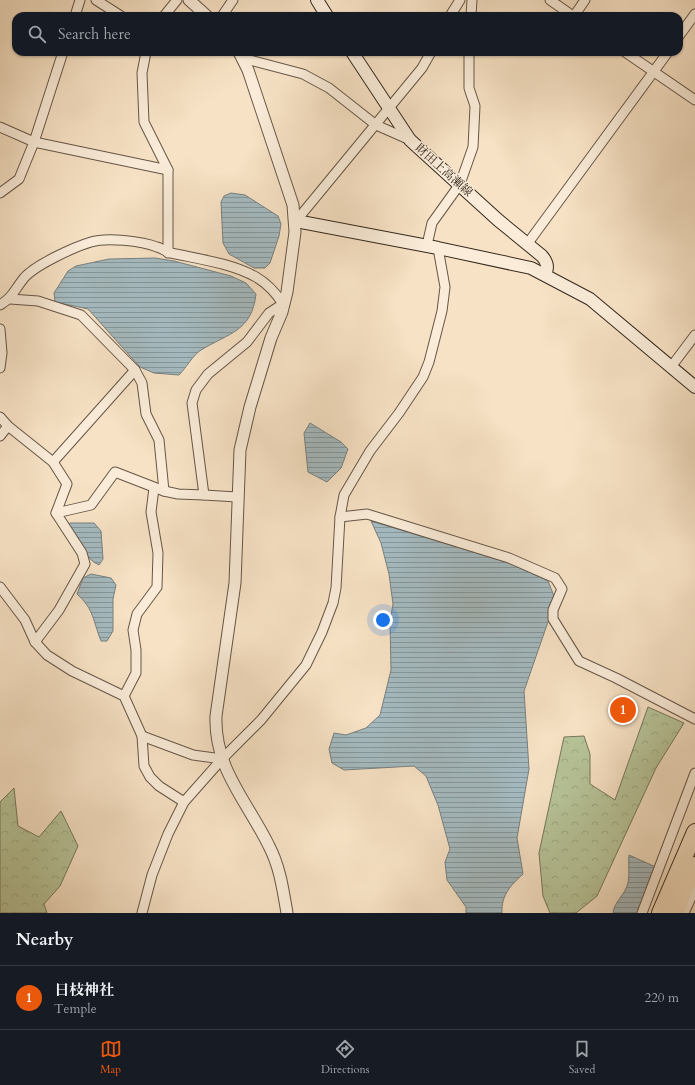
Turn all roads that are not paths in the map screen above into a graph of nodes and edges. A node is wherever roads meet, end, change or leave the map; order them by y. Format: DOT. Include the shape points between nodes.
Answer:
graph roads {
  1 [pos="80,0"];
  2 [pos="96,0"];
  3 [pos="177,0"];
  4 [pos="189,0"];
  5 [pos="233,0"];
  6 [pos="317,0"];
  7 [pos="460,0"];
  8 [pos="472,0"];
  9 [pos="550,0"];
  10 [pos="585,0"];
  11 [pos="76,12"];
  12 [pos="115,12"];
  13 [pos="167,12"];
  14 [pos="203,12"];
  15 [pos="225,12"];
  16 [pos="324,12"];
  17 [pos="452,12"];
  18 [pos="471,12"];
  19 [pos="568,12"];
  20 [pos="577,12"];
  21 [pos="695,14"];
  22 [pos="683,30"];
  23 [pos="62,56"];
  24 [pos="145,56"];
  25 [pos="240,56"];
  26 [pos="243,56"];
  27 [pos="355,56"];
  28 [pos="429,56"];
  29 [pos="469,56"];
  30 [pos="632,56"];
  31 [pos="665,56"];
  32 [pos="654,72"];
  33 [pos="695,100"];
  34 [pos="390,109"];
  35 [pos="376,125"];
  36 [pos="0,127"];
  37 [pos="410,140"];
  38 [pos="34,142"];
  39 [pos="168,170"];
  40 [pos="460,184"];
  41 [pos="0,193"];
  42 [pos="296,221"];
  43 [pos="528,243"];
  44 [pos="432,246"];
  45 [pos="168,253"];
  46 [pos="545,274"];
  47 [pos="10,299"];
  48 [pos="284,304"];
  49 [pos="0,305"];
  50 [pos="0,329"];
  51 [pos="695,335"];
  52 [pos="671,367"];
  53 [pos="0,368"];
  54 [pos="135,370"];
  55 [pos="695,387"];
  56 [pos="0,417"];
  57 [pos="8,426"];
  58 [pos="0,436"];
  59 [pos="53,462"];
  60 [pos="154,488"];
  61 [pos="164,491"];
  62 [pos="204,495"];
  63 [pos="237,497"];
  64 [pos="56,513"];
  65 [pos="340,516"];
  66 [pos="0,587"];
  67 [pos="35,642"];
  68 [pos="124,696"];
  69 [pos="695,719"];
  70 [pos="142,736"];
  71 [pos="222,759"];
  72 [pos="695,773"];
  73 [pos="184,802"];
  74 [pos="695,832"];
  75 [pos="695,865"];
  76 [pos="695,889"];
  77 [pos="142,913"];
  78 [pos="287,913"];
  79 [pos="642,913"];
  80 [pos="660,913"];
  81 [pos="675,913"];
  82 [pos="684,913"];
  1 -- 11 [label="street"];
  2 -- 12 [label="street"];
  3 -- 13 [label="street"];
  4 -- 14 [label="street"];
  5 -- 15 [label="street"];
  6 -- 16 [label="main road"];
  7 -- 17 [label="street"];
  8 -- 18 [label="street"];
  9 -- 19 [label="street"];
  10 -- 20 [label="street"];
  21 -- 22 [label="street"];
  23 -- 38 [label="street"];
  24 -- 39 [label="street" via="142,73 144,122"];
  25 -- 42 [label="street" via="293,205"];
  26 -- 35 [label="street" via="303,74 329,88"];
  27 -- 34 [label="main road, 財田上高瀬線"];
  28 -- 34 [label="street"];
  29 -- 40 [label="street" via="469,88 474,106 473,147"];
  30 -- 32 [label="street"];
  31 -- 32 [label="street"];
  32 -- 33 [label="street"];
  32 -- 43 [label="street"];
  34 -- 35 [label="street"];
  34 -- 37 [label="main road, 財田上高瀬線"];
  35 -- 37 [label="street"];
  35 -- 42 [label="street"];
  36 -- 38 [label="street"];
  37 -- 40 [label="main road, 財田上高瀬線"];
  38 -- 39 [label="street"];
  38 -- 41 [label="street" via="19,179"];
  39 -- 45 [label="street"];
  40 -- 43 [label="main road, 財田上高瀬線" via="498,220"];
  40 -- 44 [label="street" via="432,223"];
  42 -- 44 [label="main road"];
  42 -- 48 [label="street" via="293,256"];
  43 -- 46 [label="main road, 財田上高瀬線" via="547,262 548,269"];
  44 -- 46 [label="main road" via="505,261"];
  44 -- 65 [label="street" via="445,287 442,311 423,377 352,479 344,495"];
  45 -- 47 [label="street" via="157,246 120,240 92,241 55,257 25,277"];
  45 -- 48 [label="street" via="218,264 256,277 274,290"];
  46 -- 52 [label="main road" via="590,298"];
  47 -- 49 [label="street"];
  47 -- 54 [label="street" via="38,301 81,315"];
  48 -- 62 [label="street" via="269,314 247,342 208,374 196,390 192,403"];
  48 -- 63 [label="street" via="271,338 245,428 240,450"];
  50 -- 53 [label="street"];
  51 -- 52 [label="street"];
  52 -- 55 [label="main road"];
  54 -- 59 [label="street"];
  54 -- 61 [label="street" via="142,383 146,414 159,440"];
  56 -- 57 [label="street"];
  57 -- 58 [label="street"];
  57 -- 59 [label="street"];
  59 -- 64 [label="street" via="67,484"];
  60 -- 61 [label="street"];
  60 -- 64 [label="street" via="116,472 91,506"];
  60 -- 68 [label="street" via="152,512 158,553 157,587 137,614 133,630 136,673"];
  61 -- 62 [label="street"];
  62 -- 63 [label="street"];
  63 -- 71 [label="street" via="235,583 216,716 216,732"];
  64 -- 67 [label="street" via="82,553 85,564 59,610"];
  65 -- 69 [label="street" via="367,514 509,558 555,578 562,589 553,610 553,619 579,661"];
  65 -- 71 [label="street" via="333,603 306,665 261,720"];
  66 -- 67 [label="street" via="25,620"];
  67 -- 68 [label="street" via="47,655 72,671"];
  68 -- 70 [label="street"];
  70 -- 71 [label="street" via="193,755"];
  70 -- 73 [label="street" via="144,766 150,777"];
  71 -- 73 [label="street"];
  71 -- 78 [label="street" via="277,863"];
  72 -- 79 [label="street"];
  73 -- 77 [label="street" via="152,875"];
  74 -- 80 [label="highway"];
  75 -- 81 [label="highway"];
  76 -- 82 [label="street"];
}
